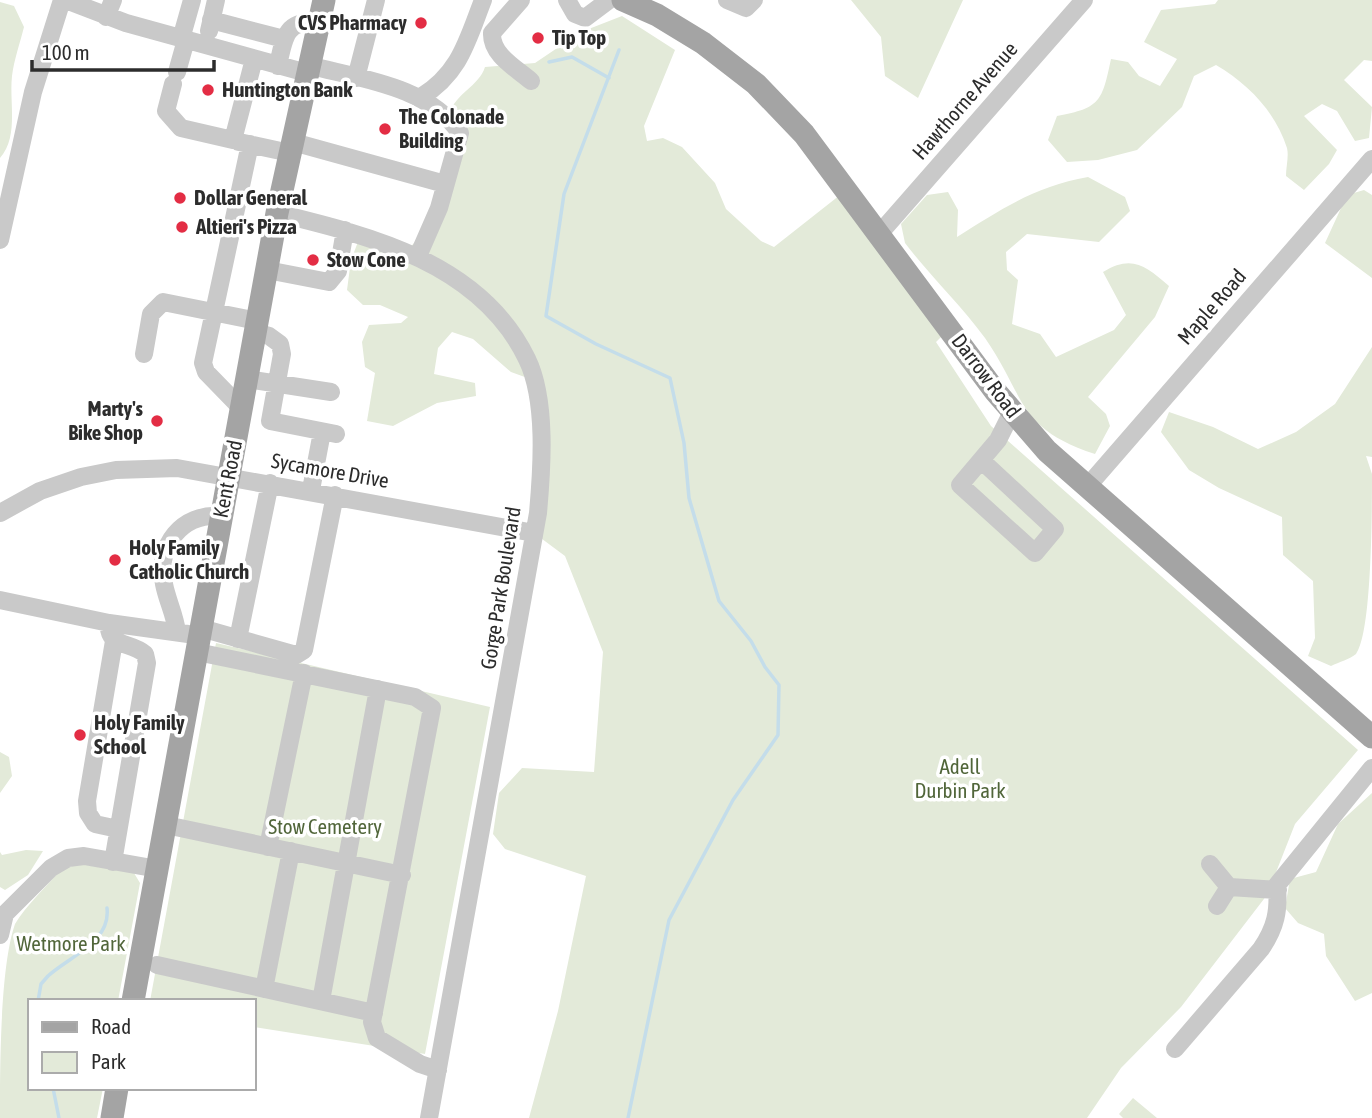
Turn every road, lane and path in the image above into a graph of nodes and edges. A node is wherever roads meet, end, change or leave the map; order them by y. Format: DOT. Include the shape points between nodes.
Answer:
graph roads {
  1 [pos="64,0"];
  2 [pos="192,0"];
  3 [pos="216,0"];
  4 [pos="376,0"];
  5 [pos="482,0"];
  6 [pos="521,0"];
  7 [pos="567,0"];
  8 [pos="610,0"];
  9 [pos="727,0"];
  10 [pos="754,0"];
  11 [pos="1084,0"];
  12 [pos="637,3"];
  13 [pos="109,8"];
  14 [pos="322,11"];
  15 [pos="211,20"];
  16 [pos="183,39"];
  17 [pos="284,39"];
  18 [pos="205,45"];
  19 [pos="254,59"];
  20 [pos="278,66"];
  21 [pos="308,69"];
  22 [pos="356,78"];
  23 [pos="531,81"];
  24 [pos="421,97"];
  25 [pos="241,142"];
  26 [pos="292,148"];
  27 [pos="1372,159"];
  28 [pos="446,184"];
  29 [pos="277,213"];
  30 [pos="345,230"];
  31 [pos="880,233"];
  32 [pos="0,240"];
  33 [pos="418,256"];
  34 [pos="267,270"];
  35 [pos="212,312"];
  36 [pos="256,326"];
  37 [pos="144,354"];
  38 [pos="247,379"];
  39 [pos="277,383"];
  40 [pos="331,392"];
  41 [pos="241,412"];
  42 [pos="1012,412"];
  43 [pos="270,421"];
  44 [pos="982,461"];
  45 [pos="228,477"];
  46 [pos="270,483"];
  47 [pos="1087,486"];
  48 [pos="311,490"];
  49 [pos="335,495"];
  50 [pos="0,513"];
  51 [pos="221,516"];
  52 [pos="534,533"];
  53 [pos="0,600"];
  54 [pos="109,623"];
  55 [pos="194,637"];
  56 [pos="238,639"];
  57 [pos="114,641"];
  58 [pos="304,673"];
  59 [pos="378,689"];
  60 [pos="1368,727"];
  61 [pos="1372,768"];
  62 [pos="166,825"];
  63 [pos="118,828"];
  64 [pos="268,847"];
  65 [pos="290,852"];
  66 [pos="113,862"];
  67 [pos="346,863"];
  68 [pos="1210,864"];
  69 [pos="158,869"];
  70 [pos="402,875"];
  71 [pos="1228,887"];
  72 [pos="1278,890"];
  73 [pos="1217,905"];
  74 [pos="3,911"];
  75 [pos="0,935"];
  76 [pos="157,965"];
  77 [pos="264,989"];
  78 [pos="133,999"];
  79 [pos="321,1001"];
  80 [pos="374,1013"];
  81 [pos="1175,1049"];
  82 [pos="438,1070"];
  83 [pos="117,1090"];
  84 [pos="112,1118"];
  85 [pos="429,1118"];
  1 -- 13 [label="street"];
  1 -- 32 [label="street" via="33,92"];
  2 -- 16 [label="street"];
  3 -- 15 [label="street"];
  4 -- 22 [label="street"];
  5 -- 24 [label="street" via="462,57 441,85"];
  6 -- 23 [label="street" via="492,33 492,42 497,52"];
  7 -- 8 [label="street" via="575,14 585,18"];
  9 -- 10 [label="street" via="746,8"];
  11 -- 31 [label="street, Hawthorne Avenue"];
  12 -- 31 [label="main road, Darrow Road" via="703,43 756,84 804,134"];
  13 -- 16 [label="street"];
  14 -- 17 [label="street" via="292,25"];
  14 -- 21 [label="main road, Kent Road"];
  15 -- 17 [label="street"];
  15 -- 18 [label="street"];
  16 -- 18 [label="street"];
  16 -- 25 [label="street" via="166,111 175,124"];
  17 -- 20 [label="street"];
  18 -- 19 [label="street"];
  19 -- 20 [label="street"];
  19 -- 25 [label="street"];
  20 -- 21 [label="street"];
  21 -- 22 [label="street"];
  21 -- 26 [label="main road, Kent Road"];
  22 -- 24 [label="street"];
  24 -- 28 [label="street" via="448,116 460,133"];
  25 -- 26 [label="street"];
  25 -- 35 [label="street"];
  26 -- 28 [label="street"];
  26 -- 29 [label="main road, Kent Road"];
  27 -- 47 [label="street, Maple Road"];
  28 -- 33 [label="street"];
  29 -- 30 [label="street, Gorge Park Boulevard"];
  29 -- 34 [label="main road, Kent Road"];
  30 -- 33 [label="street, Gorge Park Boulevard"];
  30 -- 34 [label="street" via="338,271 329,282"];
  31 -- 42 [label="main road, Darrow Road"];
  33 -- 52 [label="street, Gorge Park Boulevard" via="486,305 527,358 540,430"];
  34 -- 36 [label="main road, Kent Road"];
  35 -- 36 [label="street"];
  35 -- 37 [label="street" via="163,302 156,306"];
  35 -- 41 [label="street" via="204,368"];
  36 -- 38 [label="main road, Kent Road"];
  36 -- 39 [label="street" via="280,344"];
  38 -- 39 [label="street"];
  38 -- 41 [label="main road, Kent Road"];
  39 -- 40 [label="street"];
  39 -- 43 [label="street"];
  41 -- 43 [label="street"];
  41 -- 45 [label="main road, Kent Road"];
  42 -- 44 [label="street"];
  42 -- 47 [label="main road, Darrow Road" via="1046,451"];
  43 -- 48 [label="street" via="329,433"];
  44 -- 44 [label="street" via="960,485 1035,553 1055,529"];
  45 -- 46 [label="street, Sycamore Drive"];
  45 -- 50 [label="street, Sycamore Drive" via="177,467 104,472 40,491"];
  45 -- 51 [label="main road, Kent Road"];
  46 -- 48 [label="street, Sycamore Drive"];
  46 -- 56 [label="street"];
  47 -- 60 [label="main road, Darrow Road"];
  48 -- 49 [label="street, Sycamore Drive"];
  49 -- 52 [label="street, Sycamore Drive"];
  49 -- 56 [label="street" via="304,650 296,655"];
  51 -- 55 [label="main road, Kent Road"];
  51 -- 55 [label="street" via="200,517 183,525 167,544 163,581"];
  52 -- 82 [label="street, Gorge Park Boulevard"];
  53 -- 54 [label="street"];
  54 -- 55 [label="street"];
  54 -- 57 [label="street" via="108,633"];
  55 -- 56 [label="street"];
  55 -- 58 [label="street"];
  55 -- 62 [label="main road, Kent Road"];
  57 -- 63 [label="street" via="140,650 147,663"];
  57 -- 63 [label="street" via="87,801 95,824"];
  58 -- 59 [label="street"];
  58 -- 64 [label="street"];
  59 -- 67 [label="street"];
  59 -- 70 [label="street" via="415,697 432,708"];
  61 -- 72 [label="street" via="1291,864"];
  62 -- 64 [label="street"];
  62 -- 69 [label="main road, Kent Road"];
  63 -- 66 [label="street"];
  64 -- 65 [label="street"];
  65 -- 67 [label="street"];
  65 -- 77 [label="street"];
  66 -- 69 [label="street"];
  66 -- 74 [label="street" via="84,856 59,862"];
  67 -- 70 [label="street"];
  67 -- 79 [label="street"];
  68 -- 71 [label="street"];
  69 -- 78 [label="main road, Kent Road"];
  70 -- 80 [label="street"];
  71 -- 72 [label="street"];
  71 -- 73 [label="street"];
  72 -- 81 [label="street" via="1279,909 1272,932"];
  74 -- 75 [label="street"];
  76 -- 77 [label="street"];
  77 -- 79 [label="street"];
  79 -- 80 [label="street"];
  80 -- 82 [label="street" via="376,1038"];
  82 -- 85 [label="street, Gorge Park Boulevard"];
  83 -- 84 [label="main road"];
}
